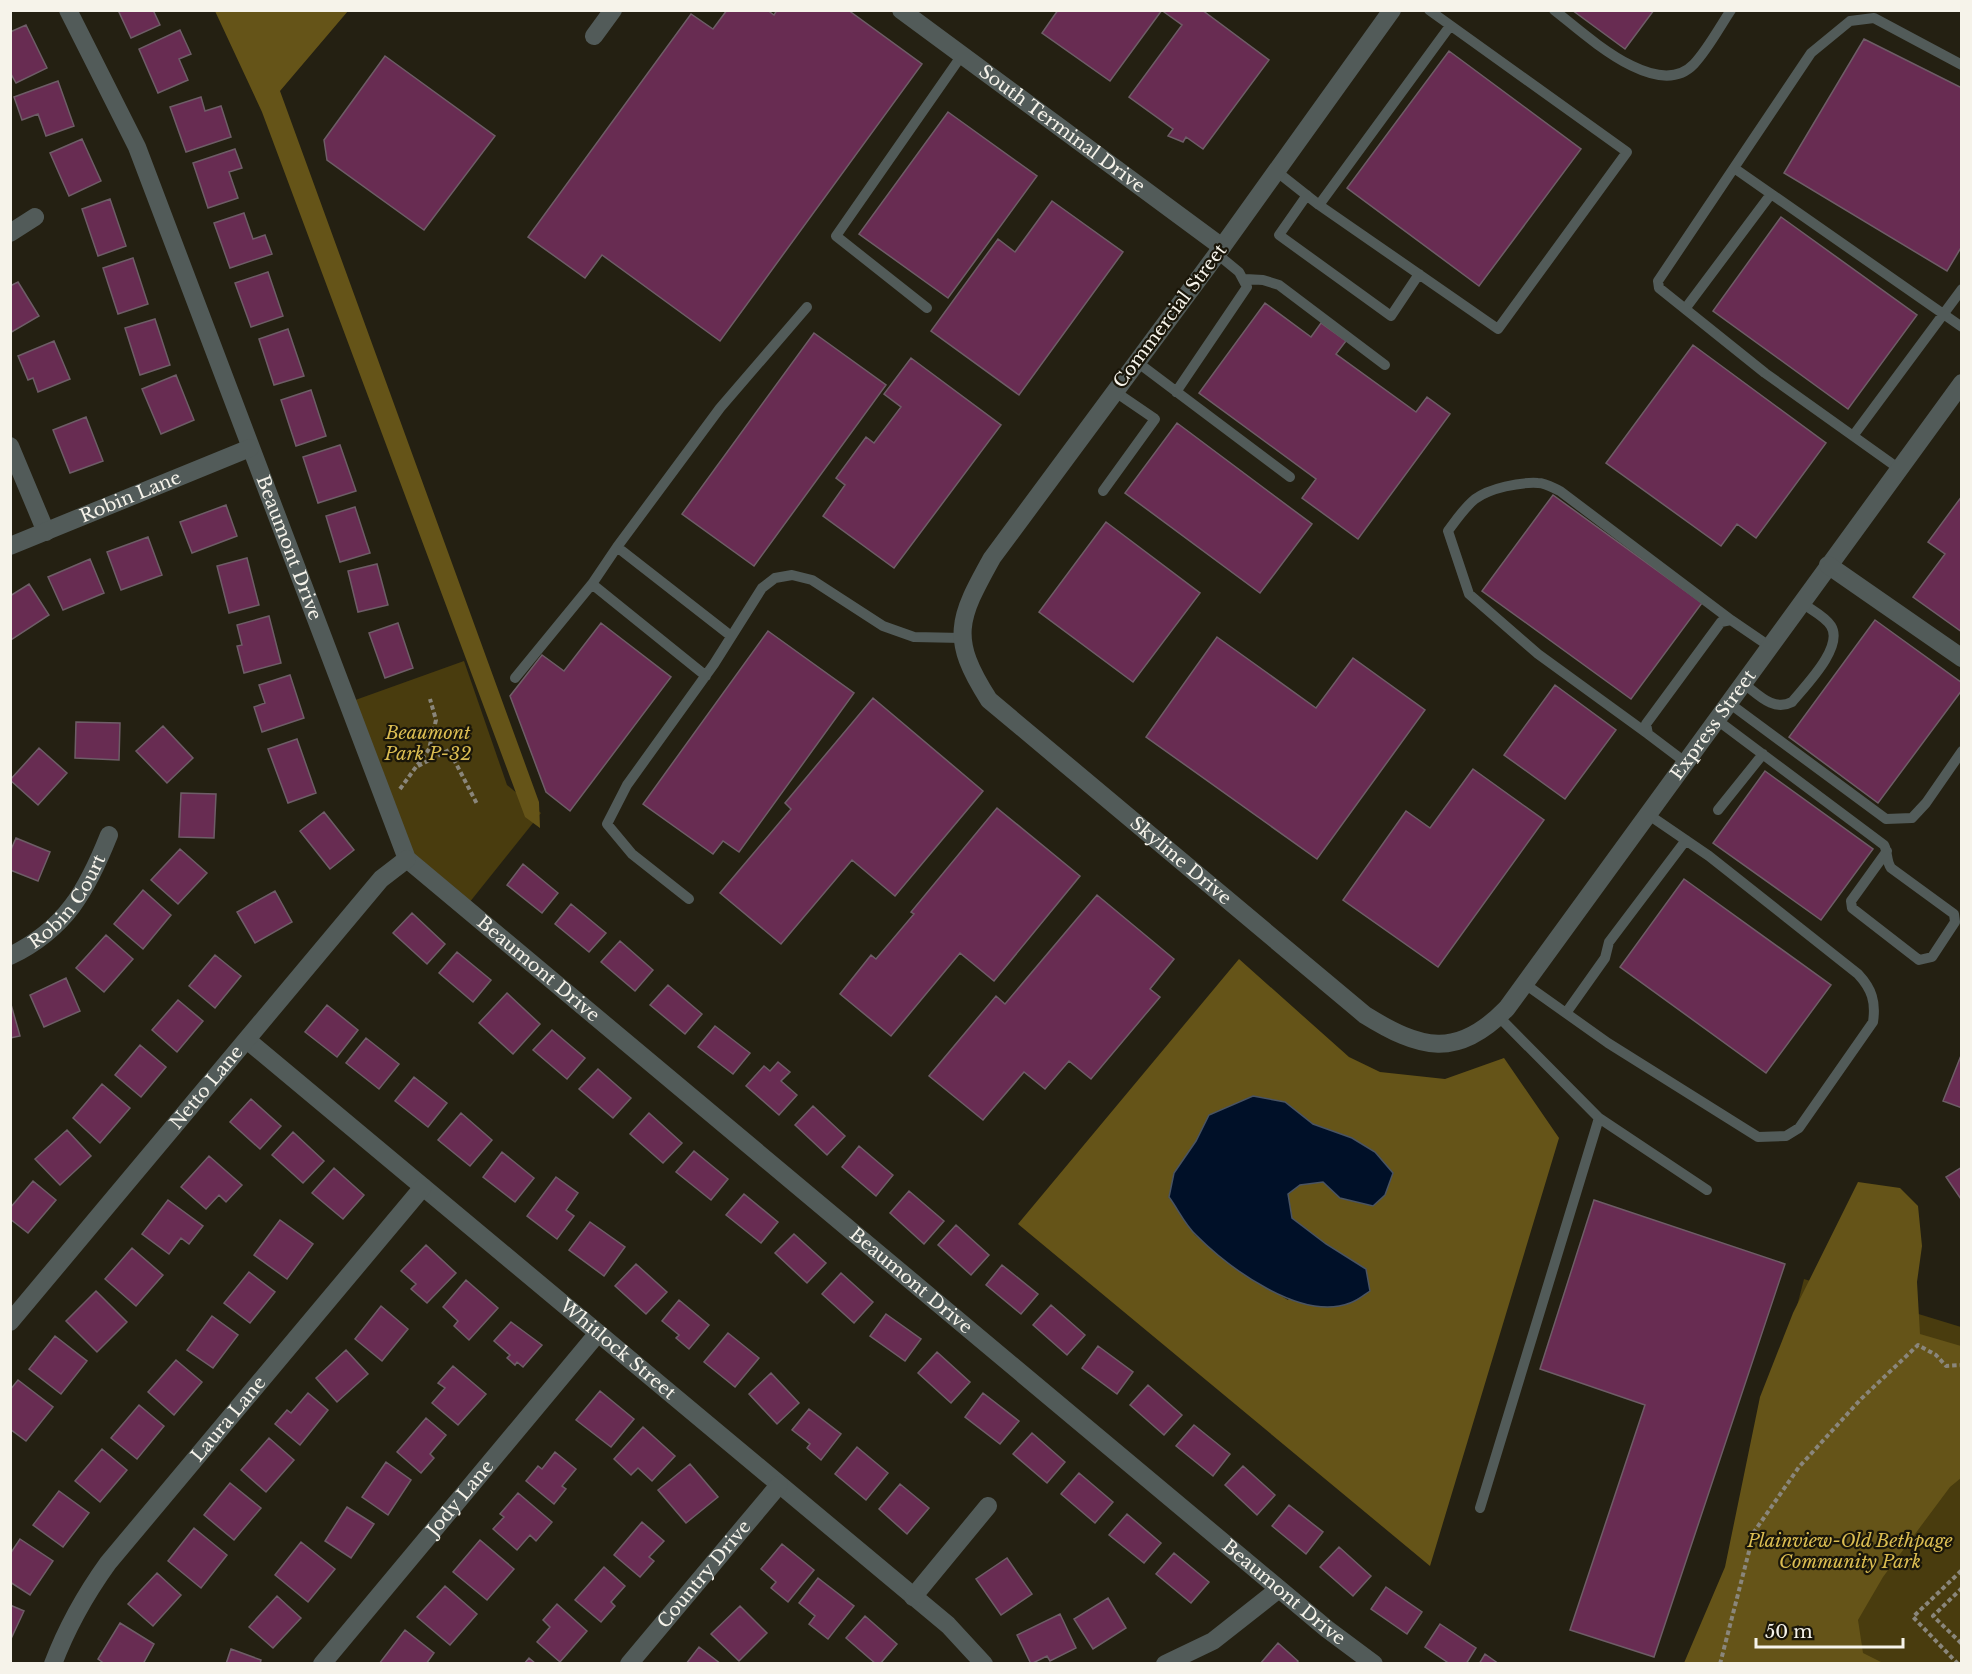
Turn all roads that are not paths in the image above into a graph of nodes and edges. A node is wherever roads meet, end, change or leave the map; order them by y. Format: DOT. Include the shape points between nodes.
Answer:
graph roads {
  1 [pos="68,10"];
  2 [pos="613,10"];
  3 [pos="901,10"];
  4 [pos="1429,10"];
  5 [pos="1554,10"];
  6 [pos="1731,10"];
  7 [pos="1386,13"];
  8 [pos="1450,26"];
  9 [pos="594,36"];
  10 [pos="962,55"];
  11 [pos="1962,65"];
  12 [pos="1734,168"];
  13 [pos="1276,171"];
  14 [pos="1771,194"];
  15 [pos="1307,195"];
  16 [pos="1319,205"];
  17 [pos="35,217"];
  18 [pos="10,234"];
  19 [pos="1219,250"];
  20 [pos="1419,274"];
  21 [pos="1245,279"];
  22 [pos="1962,289"];
  23 [pos="807,308"];
  24 [pos="927,308"];
  25 [pos="1685,309"];
  26 [pos="1943,314"];
  27 [pos="1962,327"];
  28 [pos="1137,362"];
  29 [pos="1385,365"];
  30 [pos="1962,383"];
  31 [pos="1114,391"];
  32 [pos="1176,392"];
  33 [pos="1955,404"];
  34 [pos="1853,436"];
  35 [pos="10,446"];
  36 [pos="250,448"];
  37 [pos="1898,468"];
  38 [pos="1290,477"];
  39 [pos="1103,491"];
  40 [pos="46,532"];
  41 [pos="10,546"];
  42 [pos="617,547"];
  43 [pos="1828,565"];
  44 [pos="592,584"];
  45 [pos="1800,603"];
  46 [pos="1731,620"];
  47 [pos="962,633"];
  48 [pos="732,636"];
  49 [pos="1769,646"];
  50 [pos="1962,658"];
  51 [pos="706,676"];
  52 [pos="516,678"];
  53 [pos="1743,683"];
  54 [pos="1729,703"];
  55 [pos="1717,720"];
  56 [pos="1648,734"];
  57 [pos="1962,751"];
  58 [pos="1763,754"];
  59 [pos="1685,762"];
  60 [pos="1718,810"];
  61 [pos="1649,815"];
  62 [pos="110,835"];
  63 [pos="1686,840"];
  64 [pos="1887,850"];
  65 [pos="407,860"];
  66 [pos="689,899"];
  67 [pos="10,956"];
  68 [pos="1525,984"];
  69 [pos="1566,1013"];
  70 [pos="1499,1017"];
  71 [pos="247,1040"];
  72 [pos="1446,1044"];
  73 [pos="1599,1118"];
  74 [pos="423,1187"];
  75 [pos="1707,1190"];
  76 [pos="10,1322"];
  77 [pos="598,1333"];
  78 [pos="779,1485"];
  79 [pos="988,1506"];
  80 [pos="1480,1508"];
  81 [pos="1279,1589"];
  82 [pos="913,1597"];
  83 [pos="53,1664"];
  84 [pos="322,1664"];
  85 [pos="629,1664"];
  86 [pos="984,1664"];
  87 [pos="1165,1664"];
  88 [pos="1374,1664"];
  1 -- 36 [label="street, Beaumont Drive" via="136,147"];
  2 -- 9 [label="street"];
  3 -- 10 [label="street, South Terminal Drive"];
  4 -- 8 [label="lane"];
  5 -- 6 [label="lane" via="1633,67 1650,75 1665,76 1693,65"];
  7 -- 13 [label="street, Commercial Street"];
  8 -- 16 [label="lane"];
  8 -- 20 [label="lane" via="1627,152 1498,329"];
  10 -- 19 [label="street, South Terminal Drive"];
  10 -- 24 [label="lane" via="836,236"];
  11 -- 12 [label="lane" via="1874,18 1850,21 1811,53"];
  12 -- 14 [label="lane"];
  12 -- 25 [label="lane" via="1658,281 1659,288"];
  13 -- 15 [label="lane"];
  13 -- 19 [label="street, Commercial Street"];
  14 -- 25 [label="lane"];
  14 -- 26 [label="lane"];
  15 -- 16 [label="lane"];
  15 -- 20 [label="lane" via="1280,235 1391,316"];
  16 -- 20 [label="lane"];
  17 -- 18 [label="street"];
  19 -- 21 [label="lane"];
  19 -- 28 [label="street, Commercial Street"];
  21 -- 29 [label="lane" via="1263,279 1279,285"];
  21 -- 32 [label="lane" via="1247,287 1241,299"];
  22 -- 26 [label="lane"];
  23 -- 42 [label="lane" via="720,408"];
  25 -- 34 [label="lane"];
  26 -- 27 [label="lane"];
  26 -- 34 [label="lane"];
  28 -- 31 [label="street, Commercial Street"];
  28 -- 32 [label="lane"];
  30 -- 33 [label="street, Express Street"];
  31 -- 39 [label="lane" via="1155,419"];
  31 -- 47 [label="street, Commercial Street" via="992,558 971,597"];
  32 -- 38 [label="lane"];
  33 -- 37 [label="street, Express Street"];
  34 -- 37 [label="lane"];
  35 -- 40 [label="street"];
  36 -- 40 [label="street, Robin Lane"];
  36 -- 65 [label="street, Beaumont Drive"];
  37 -- 43 [label="street, Express Street"];
  40 -- 41 [label="street, Robin Lane"];
  42 -- 44 [label="lane"];
  42 -- 48 [label="lane"];
  43 -- 45 [label="street, Express Street"];
  43 -- 50 [label="street"];
  44 -- 51 [label="lane"];
  44 -- 52 [label="lane"];
  45 -- 49 [label="street, Express Street"];
  45 -- 53 [label="lane" via="1830,624 1834,646 1792,702 1784,706 1774,706"];
  46 -- 49 [label="lane"];
  46 -- 56 [label="lane" via="1721,622 1646,724"];
  46 -- 56 [label="lane" via="1546,484 1500,488 1477,498 1461,513 1448,531 1469,594 1538,654"];
  47 -- 48 [label="lane" via="914,637 883,626 812,580 792,575 776,578 762,588"];
  47 -- 72 [label="street, Skyline Drive" via="969,670 988,700 1365,1015 1399,1036 1433,1045"];
  48 -- 51 [label="lane"];
  49 -- 53 [label="street, Express Street"];
  51 -- 66 [label="lane" via="627,785 607,824 632,854"];
  53 -- 54 [label="street, Express Street"];
  54 -- 55 [label="street, Express Street"];
  54 -- 57 [label="lane" via="1886,819 1912,818"];
  55 -- 58 [label="lane"];
  55 -- 59 [label="street, Express Street"];
  56 -- 59 [label="lane"];
  58 -- 60 [label="lane"];
  58 -- 64 [label="lane"];
  59 -- 61 [label="street, Express Street"];
  61 -- 63 [label="lane"];
  61 -- 68 [label="street, Express Street"];
  62 -- 67 [label="street, Robin Court" via="92,878 72,909 58,925"];
  63 -- 69 [label="lane" via="1609,942 1605,958"];
  63 -- 69 [label="lane" via="1866,983 1875,1008 1873,1022 1799,1128 1786,1136 1758,1137"];
  64 -- 64 [label="lane" via="1851,901 1852,908 1919,960 1928,960 1955,918 1891,868"];
  65 -- 71 [label="street, Netto Lane" via="381,879"];
  65 -- 81 [label="street, Beaumont Drive"];
  68 -- 69 [label="lane"];
  68 -- 70 [label="street, Express Street"];
  70 -- 72 [label="street, Express Street" via="1460,1041"];
  70 -- 73 [label="lane"];
  71 -- 74 [label="street, Whitlock Street"];
  71 -- 76 [label="street, Netto Lane"];
  73 -- 75 [label="lane"];
  73 -- 80 [label="lane"];
  74 -- 77 [label="street, Whitlock Street"];
  74 -- 83 [label="street, Laura Lane" via="108,1563 63,1636"];
  77 -- 78 [label="street, Whitlock Street"];
  77 -- 84 [label="street, Jody Lane"];
  78 -- 82 [label="street, Whitlock Street"];
  78 -- 85 [label="street, Country Drive"];
  79 -- 82 [label="street"];
  81 -- 87 [label="street" via="1213,1641"];
  81 -- 88 [label="street, Beaumont Drive"];
  82 -- 86 [label="street, Whitlock Street" via="948,1625"];
}
